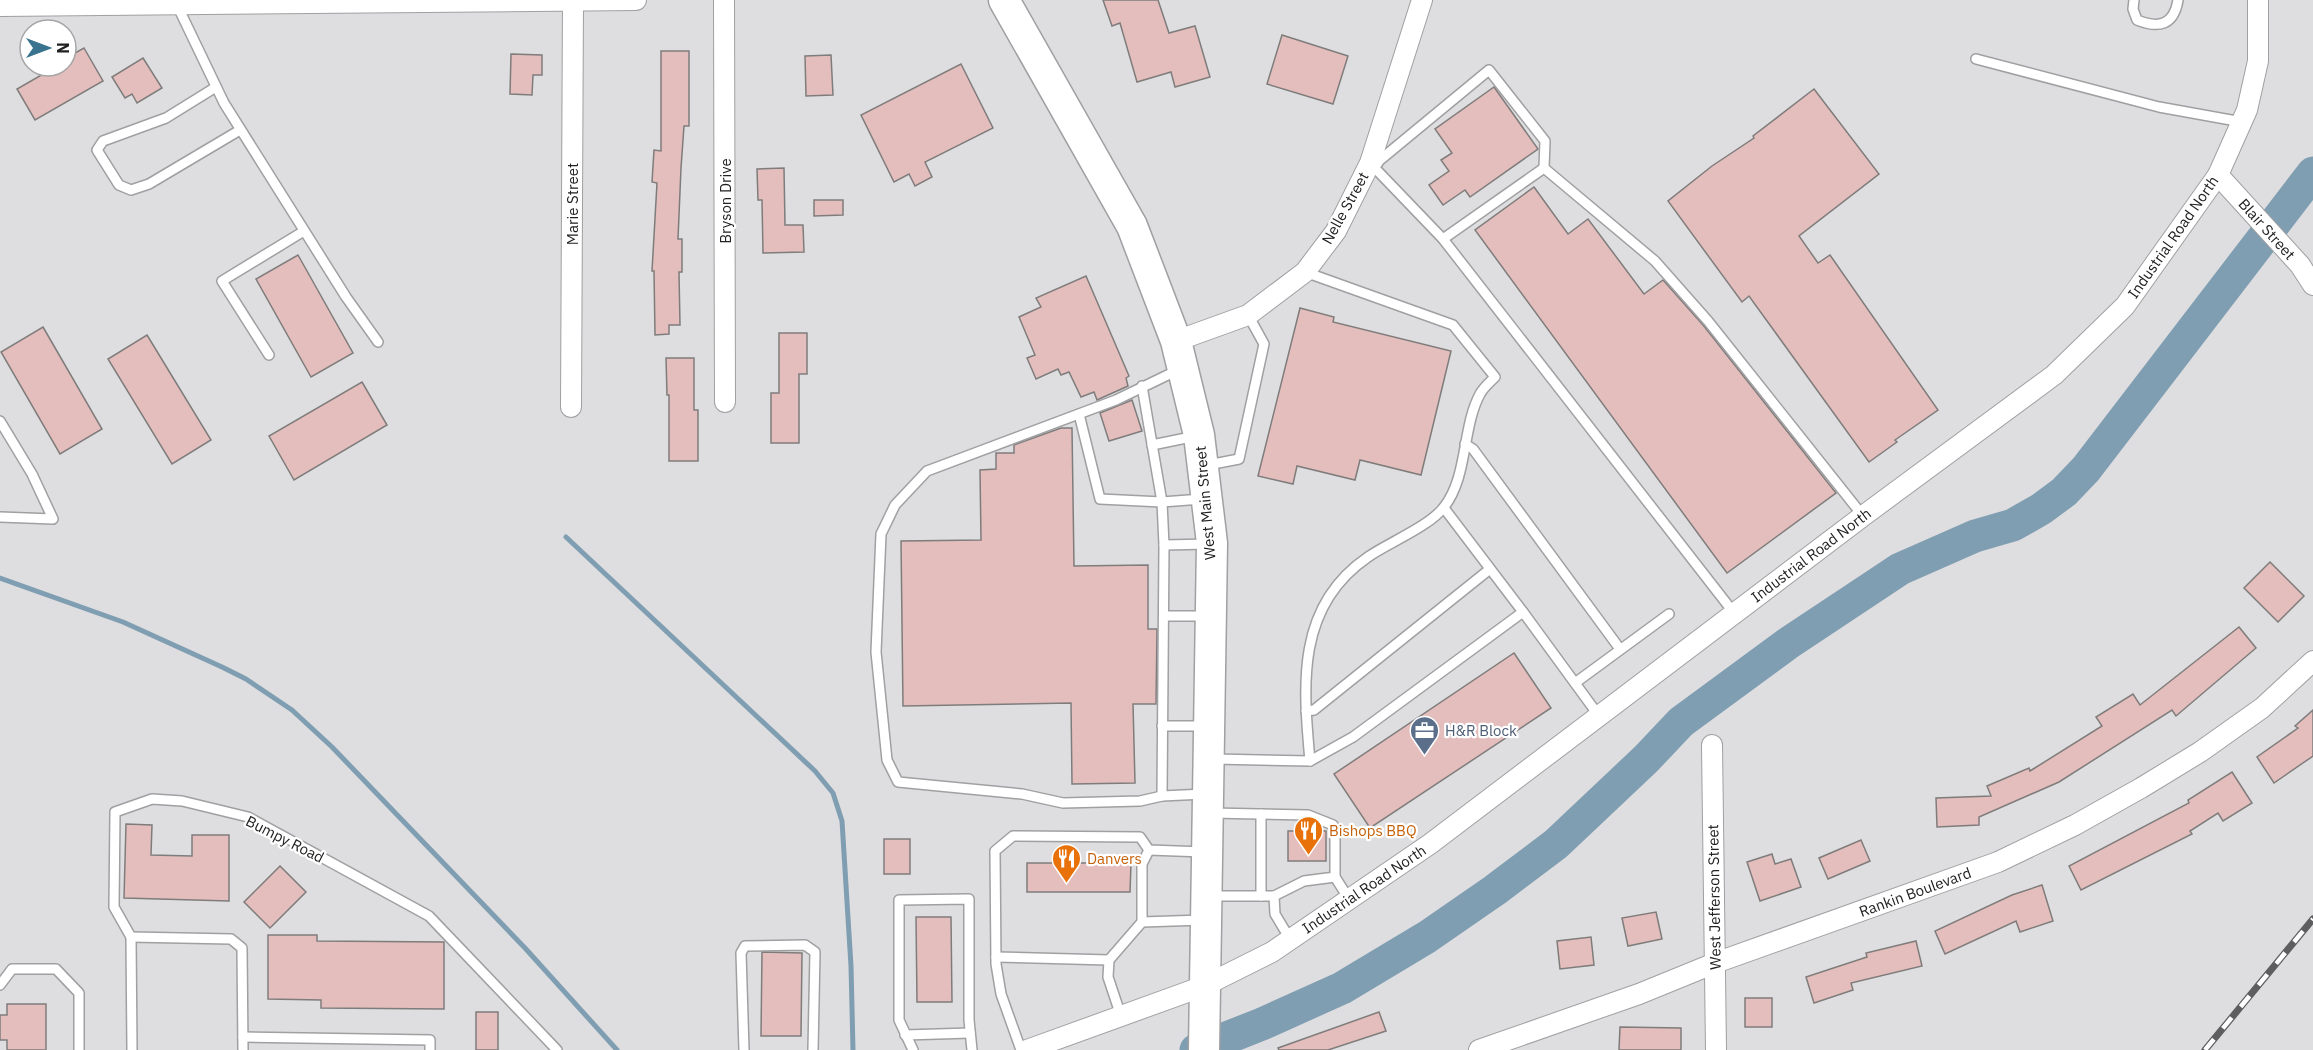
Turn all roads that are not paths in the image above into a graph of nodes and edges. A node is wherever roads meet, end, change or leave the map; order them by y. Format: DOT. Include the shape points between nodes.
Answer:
graph roads {
  1 [pos="636,0"];
  2 [pos="724,0"];
  3 [pos="1004,0"];
  4 [pos="1422,0"];
  5 [pos="2134,0"];
  6 [pos="2178,0"];
  7 [pos="2258,0"];
  8 [pos="573,1"];
  9 [pos="298,2"];
  10 [pos="66,3"];
  11 [pos="177,5"];
  12 [pos="0,6"];
  13 [pos="1976,59"];
  14 [pos="216,87"];
  15 [pos="2242,122"];
  16 [pos="240,130"];
  17 [pos="1372,165"];
  18 [pos="1544,168"];
  19 [pos="2218,175"];
  20 [pos="304,231"];
  21 [pos="1443,239"];
  22 [pos="1305,272"];
  23 [pos="2313,285"];
  24 [pos="1248,315"];
  25 [pos="378,342"];
  26 [pos="1180,354"];
  27 [pos="269,355"];
  28 [pos="1142,386"];
  29 [pos="725,402"];
  30 [pos="571,407"];
  31 [pos="1079,414"];
  32 [pos="0,421"];
  33 [pos="1198,435"];
  34 [pos="1465,444"];
  35 [pos="1152,445"];
  36 [pos="1203,466"];
  37 [pos="1207,498"];
  38 [pos="1162,502"];
  39 [pos="1444,508"];
  40 [pos="1863,516"];
  41 [pos="0,517"];
  42 [pos="1212,543"];
  43 [pos="1164,545"];
  44 [pos="1490,569"];
  45 [pos="1523,612"];
  46 [pos="1734,613"];
  47 [pos="1669,614"];
  48 [pos="1165,616"];
  49 [pos="1210,616"];
  50 [pos="1620,649"];
  51 [pos="2313,661"];
  52 [pos="1575,683"];
  53 [pos="1306,711"];
  54 [pos="1599,716"];
  55 [pos="1162,726"];
  56 [pos="1209,726"];
  57 [pos="1712,745"];
  58 [pos="1208,759"];
  59 [pos="1310,761"];
  60 [pos="1162,796"];
  61 [pos="1207,804"];
  62 [pos="1262,814"];
  63 [pos="1149,850"];
  64 [pos="1207,852"];
  65 [pos="1335,877"];
  66 [pos="1261,896"];
  67 [pos="1274,896"];
  68 [pos="1349,899"];
  69 [pos="1206,908"];
  70 [pos="1142,922"];
  71 [pos="131,937"];
  72 [pos="1290,939"];
  73 [pos="996,957"];
  74 [pos="1110,960"];
  75 [pos="1716,963"];
  76 [pos="0,985"];
  77 [pos="1204,986"];
  78 [pos="1122,1016"];
  79 [pos="970,1033"];
  80 [pos="905,1035"];
  81 [pos="243,1037"];
  82 [pos="345,1039"];
  83 [pos="79,1050"];
  84 [pos="132,1050"];
  85 [pos="243,1050"];
  86 [pos="345,1050"];
  87 [pos="430,1050"];
  88 [pos="557,1050"];
  89 [pos="744,1050"];
  90 [pos="813,1050"];
  91 [pos="913,1050"];
  92 [pos="972,1050"];
  93 [pos="1021,1050"];
  94 [pos="1027,1050"];
  95 [pos="1204,1050"];
  96 [pos="1479,1050"];
  97 [pos="1716,1050"];
  1 -- 8 [label="street"];
  2 -- 29 [label="street, Bryson Drive"];
  3 -- 26 [label="main road, West Main Street" via="1132,226"];
  4 -- 17 [label="street, Nelle Street"];
  5 -- 6 [label="lane" via="2137,20 2148,24 2163,24 2171,19"];
  7 -- 15 [label="street, Industrial Road North" via="2258,61"];
  8 -- 9 [label="street"];
  8 -- 30 [label="street, Marie Street"];
  9 -- 11 [label="street"];
  10 -- 11 [label="street"];
  10 -- 12 [label="street"];
  11 -- 14 [label="lane"];
  13 -- 15 [label="lane" via="2159,107"];
  14 -- 16 [label="lane"];
  14 -- 16 [label="lane" via="166,118 103,141 96,150 119,185 131,190 149,184"];
  15 -- 19 [label="street, Industrial Road North"];
  16 -- 20 [label="lane"];
  17 -- 18 [label="lane" via="1489,70 1545,141"];
  17 -- 21 [label="lane"];
  17 -- 22 [label="street, Nelle Street" via="1336,231"];
  18 -- 21 [label="lane"];
  18 -- 40 [label="lane" via="1655,261 1708,321"];
  19 -- 23 [label="street, Blair Street"];
  19 -- 40 [label="street, Industrial Road North" via="2125,306 2054,375"];
  20 -- 25 [label="lane"];
  20 -- 27 [label="lane" via="222,281"];
  21 -- 46 [label="lane"];
  22 -- 24 [label="street, Nelle Street"];
  22 -- 34 [label="lane" via="1453,326 1495,377 1480,394"];
  24 -- 26 [label="street, Nelle Street"];
  24 -- 36 [label="lane" via="1264,344 1239,459"];
  26 -- 28 [label="lane"];
  26 -- 33 [label="main road, West Main Street"];
  28 -- 31 [label="lane"];
  28 -- 35 [label="lane"];
  31 -- 38 [label="lane" via="1100,499"];
  31 -- 60 [label="lane" via="927,471 895,505 881,534 876,652 887,760 898,782 1022,794 1063,803 1140,801"];
  32 -- 41 [label="lane" via="53,519"];
  33 -- 35 [label="lane"];
  33 -- 36 [label="main road, West Main Street"];
  34 -- 39 [label="lane" via="1455,487"];
  34 -- 50 [label="lane" via="1473,449"];
  35 -- 38 [label="lane"];
  36 -- 37 [label="main road, West Main Street"];
  37 -- 38 [label="lane"];
  37 -- 42 [label="main road, West Main Street"];
  38 -- 43 [label="lane"];
  39 -- 44 [label="lane"];
  39 -- 53 [label="lane" via="1416,530 1367,558 1325,600 1311,645"];
  40 -- 46 [label="street, Industrial Road North"];
  42 -- 43 [label="lane"];
  42 -- 49 [label="main road, West Main Street"];
  43 -- 48 [label="lane"];
  44 -- 45 [label="lane"];
  44 -- 53 [label="lane" via="1314,710"];
  45 -- 52 [label="lane"];
  45 -- 59 [label="lane" via="1353,737"];
  46 -- 54 [label="street, Industrial Road North"];
  47 -- 50 [label="lane"];
  48 -- 49 [label="lane"];
  48 -- 55 [label="lane"];
  49 -- 56 [label="main road, West Main Street"];
  50 -- 52 [label="lane"];
  51 -- 75 [label="street, Rankin Boulevard" via="2233,730 2075,825 1998,862"];
  52 -- 54 [label="lane"];
  53 -- 59 [label="lane"];
  54 -- 68 [label="street, Industrial Road North" via="1430,844"];
  55 -- 56 [label="lane"];
  55 -- 60 [label="lane"];
  56 -- 58 [label="main road, West Main Street"];
  57 -- 75 [label="street, West Jefferson Street"];
  58 -- 59 [label="lane"];
  58 -- 61 [label="main road, West Main Street"];
  60 -- 61 [label="lane"];
  61 -- 62 [label="lane"];
  61 -- 64 [label="main road, West Main Street"];
  62 -- 65 [label="lane" via="1308,815 1333,825"];
  62 -- 66 [label="lane"];
  63 -- 64 [label="lane"];
  63 -- 70 [label="lane" via="1142,864"];
  63 -- 73 [label="lane" via="1140,837 1013,836 995,851"];
  64 -- 69 [label="main road, West Main Street"];
  65 -- 67 [label="lane" via="1304,881"];
  65 -- 68 [label="lane"];
  66 -- 67 [label="lane"];
  66 -- 69 [label="lane"];
  67 -- 72 [label="lane" via="1275,914"];
  68 -- 72 [label="street, Industrial Road North"];
  69 -- 70 [label="lane"];
  69 -- 77 [label="main road, West Main Street"];
  70 -- 74 [label="lane"];
  71 -- 81 [label="lane" via="231,939 242,948"];
  71 -- 84 [label="lane, Bumpy Road"];
  71 -- 88 [label="lane, Bumpy Road" via="114,907 115,812 152,799 182,801 248,818 429,916"];
  72 -- 77 [label="street, Industrial Road North"];
  73 -- 74 [label="lane"];
  73 -- 93 [label="lane" via="1001,994"];
  74 -- 78 [label="lane" via="1108,977"];
  75 -- 96 [label="street, Rankin Boulevard"];
  75 -- 97 [label="street, West Jefferson Street"];
  76 -- 83 [label="lane" via="12,969 56,969 79,993"];
  77 -- 78 [label="street, Industrial Road North"];
  77 -- 95 [label="main road, West Main Street"];
  78 -- 94 [label="street, Industrial Road North"];
  79 -- 80 [label="lane"];
  79 -- 80 [label="lane" via="969,899 899,900 898,1020"];
  79 -- 92 [label="lane"];
  80 -- 91 [label="lane"];
  81 -- 82 [label="lane"];
  81 -- 85 [label="lane"];
  82 -- 86 [label="lane"];
  82 -- 87 [label="lane" via="430,1040"];
  89 -- 90 [label="lane" via="741,953 745,946 805,945 815,952"];
}
